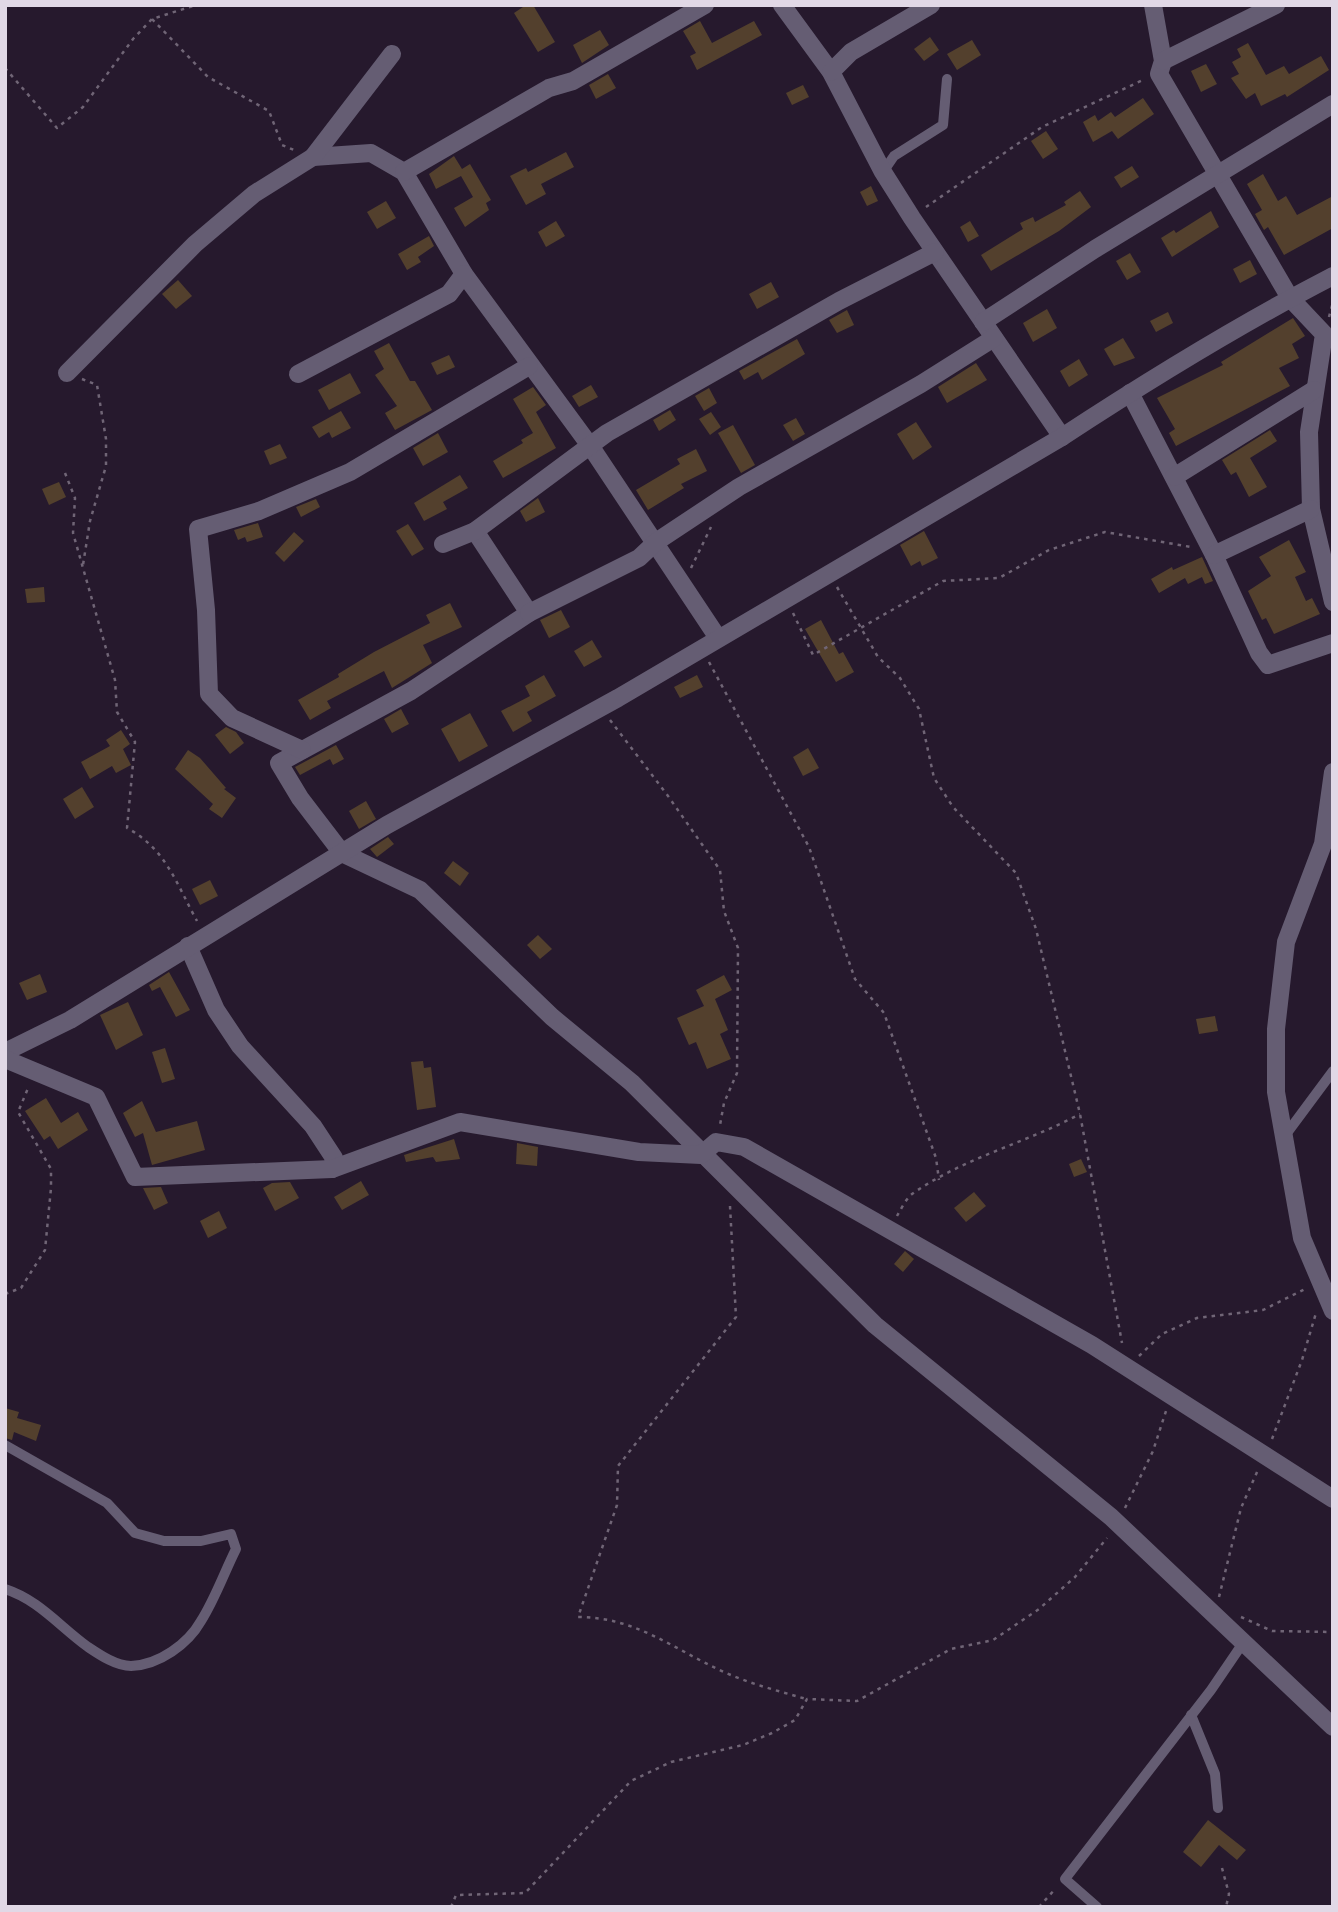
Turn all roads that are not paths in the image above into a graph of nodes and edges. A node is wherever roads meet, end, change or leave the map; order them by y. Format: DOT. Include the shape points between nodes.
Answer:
graph roads {
  1 [pos="705,5"];
  2 [pos="782,5"];
  3 [pos="931,5"];
  4 [pos="1153,5"];
  5 [pos="1276,5"];
  6 [pos="392,54"];
  7 [pos="1161,68"];
  8 [pos="831,72"];
  9 [pos="947,79"];
  10 [pos="1333,104"];
  11 [pos="313,157"];
  12 [pos="404,172"];
  13 [pos="883,172"];
  14 [pos="1216,173"];
  15 [pos="935,251"];
  16 [pos="464,274"];
  17 [pos="1333,276"];
  18 [pos="1290,298"];
  19 [pos="983,322"];
  20 [pos="994,338"];
  21 [pos="529,366"];
  22 [pos="67,373"];
  23 [pos="298,374"];
  24 [pos="1314,390"];
  25 [pos="1130,393"];
  26 [pos="1062,438"];
  27 [pos="591,447"];
  28 [pos="1174,477"];
  29 [pos="1311,509"];
  30 [pos="475,531"];
  31 [pos="656,542"];
  32 [pos="443,544"];
  33 [pos="1214,555"];
  34 [pos="1333,602"];
  35 [pos="529,613"];
  36 [pos="718,638"];
  37 [pos="1333,643"];
  38 [pos="302,750"];
  39 [pos="1333,772"];
  40 [pos="1330,818"];
  41 [pos="342,853"];
  42 [pos="188,946"];
  43 [pos="5,1052"];
  44 [pos="5,1059"];
  45 [pos="1333,1071"];
  46 [pos="1283,1138"];
  47 [pos="701,1155"];
  48 [pos="332,1169"];
  49 [pos="1333,1311"];
  50 [pos="5,1445"];
  51 [pos="1333,1499"];
  52 [pos="5,1589"];
  53 [pos="1243,1643"];
  54 [pos="1191,1715"];
  55 [pos="1333,1727"];
  56 [pos="1219,1808"];
  57 [pos="1097,1907"];
  1 -- 12 [label="street"];
  2 -- 8 [label="street"];
  3 -- 8 [label="street" via="851,52"];
  4 -- 7 [label="street"];
  5 -- 7 [label="street"];
  6 -- 11 [label="street"];
  7 -- 14 [label="street"];
  8 -- 13 [label="street"];
  9 -- 13 [label="lane" via="943,125 894,156"];
  10 -- 14 [label="street"];
  11 -- 12 [label="street" via="371,153"];
  11 -- 22 [label="street" via="254,194 195,244"];
  12 -- 16 [label="street"];
  13 -- 15 [label="street"];
  14 -- 18 [label="street"];
  14 -- 19 [label="street"];
  15 -- 19 [label="street"];
  15 -- 27 [label="street" via="827,307 607,433"];
  16 -- 21 [label="street"];
  16 -- 23 [label="street" via="449,294"];
  17 -- 18 [label="street"];
  18 -- 24 [label="street" via="1324,334"];
  18 -- 25 [label="street"];
  19 -- 20 [label="street"];
  20 -- 26 [label="street"];
  20 -- 31 [label="street" via="738,487"];
  21 -- 27 [label="street"];
  21 -- 38 [label="street" via="350,472 259,511 198,529 209,694 232,719"];
  24 -- 28 [label="street"];
  24 -- 29 [label="street" via="1309,432"];
  25 -- 26 [label="street"];
  25 -- 28 [label="street"];
  26 -- 36 [label="street"];
  27 -- 30 [label="street"];
  27 -- 31 [label="street"];
  28 -- 33 [label="street"];
  29 -- 33 [label="street"];
  29 -- 34 [label="street"];
  30 -- 32 [label="street"];
  30 -- 35 [label="street"];
  31 -- 35 [label="street" via="639,558"];
  31 -- 36 [label="street"];
  33 -- 37 [label="street" via="1268,665"];
  35 -- 38 [label="street" via="411,691"];
  36 -- 41 [label="street"];
  38 -- 41 [label="street" via="279,763"];
  39 -- 40 [label="street"];
  40 -- 46 [label="street" via="1286,943 1276,1030 1276,1092"];
  41 -- 42 [label="street"];
  41 -- 47 [label="street" via="420,890 552,1017 632,1083"];
  42 -- 43 [label="street" via="70,1020"];
  42 -- 48 [label="street" via="216,1010 240,1046 313,1126 334,1158"];
  44 -- 48 [label="street" via="96,1097 135,1177"];
  45 -- 46 [label="lane"];
  46 -- 49 [label="street" via="1302,1238"];
  47 -- 48 [label="street" via="639,1152 460,1122"];
  47 -- 51 [label="street" via="716,1142 744,1147 1127,1367"];
  47 -- 53 [label="street" via="874,1325 1117,1523"];
  50 -- 52 [label="lane" via="107,1503 135,1533 164,1541 201,1541 231,1534 236,1549 201,1622 181,1647 131,1666 112,1662 25,1596"];
  53 -- 54 [label="lane"];
  53 -- 55 [label="street"];
  54 -- 56 [label="lane" via="1215,1774"];
  54 -- 57 [label="lane" via="1065,1879"];
}
